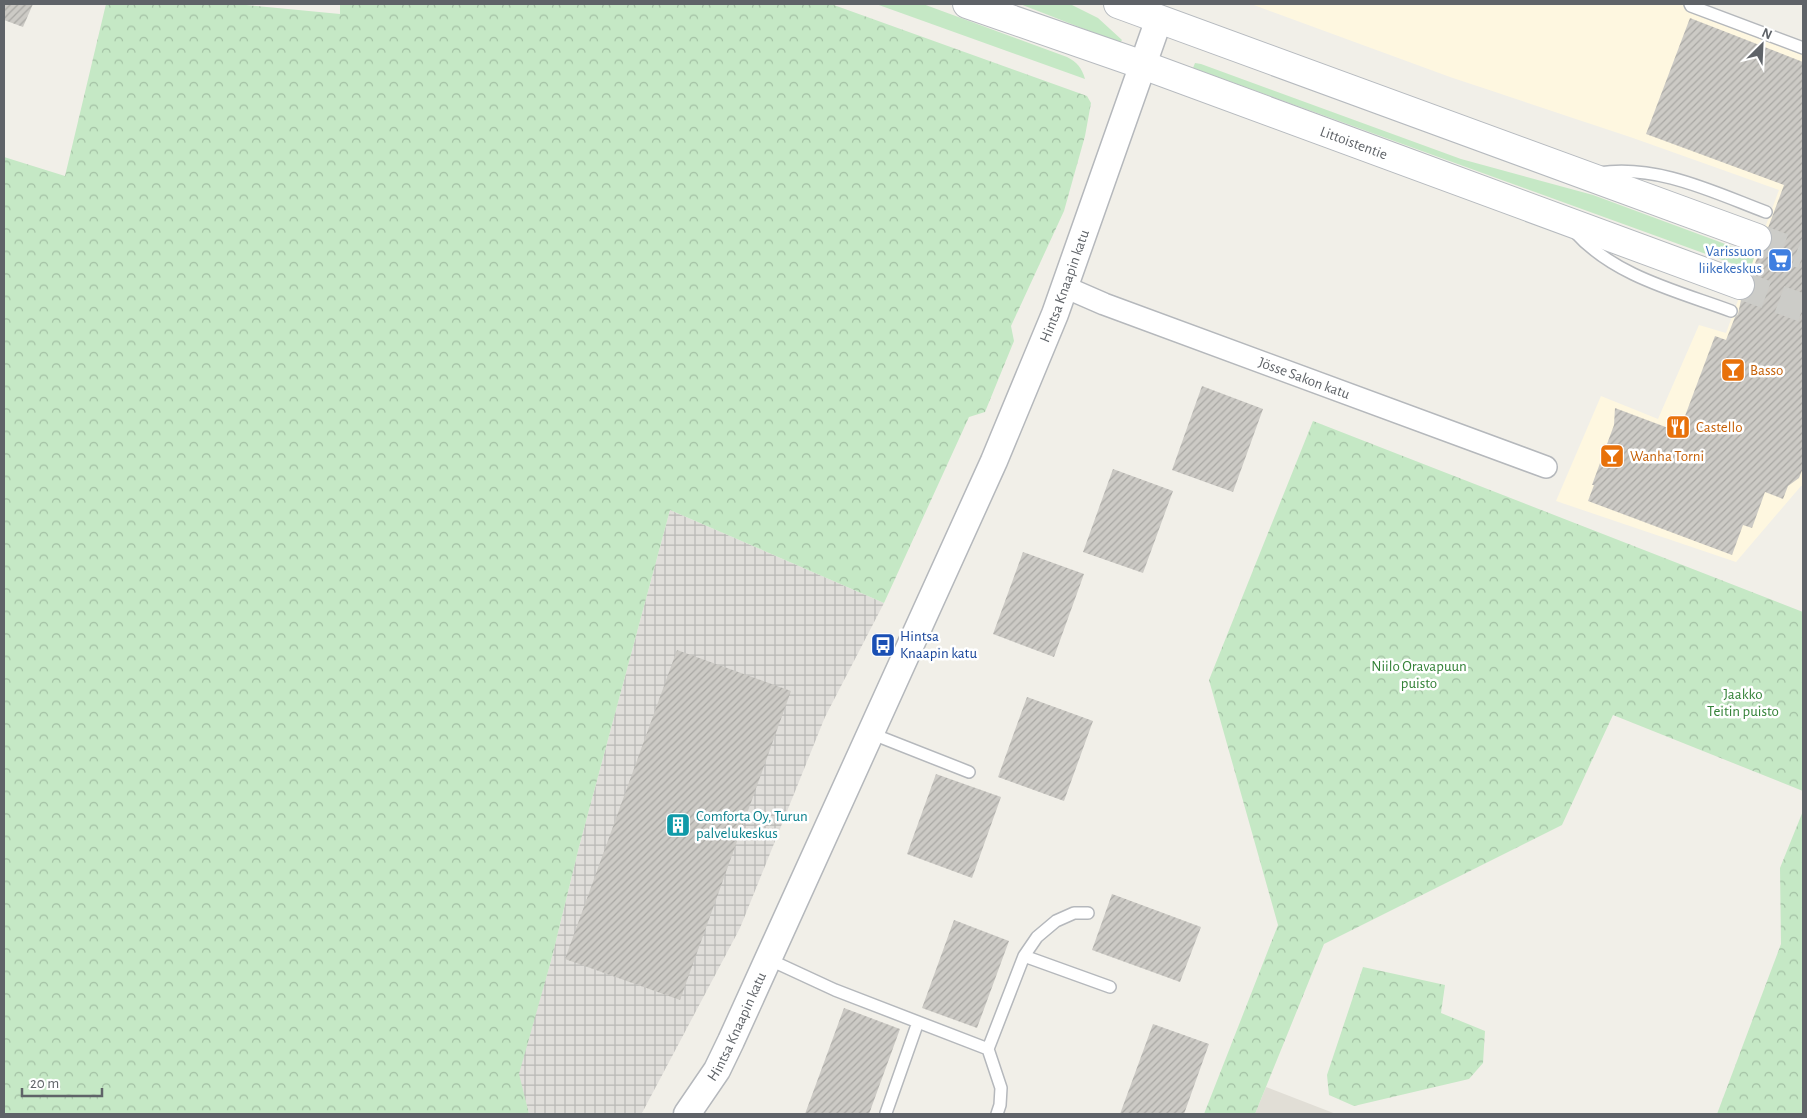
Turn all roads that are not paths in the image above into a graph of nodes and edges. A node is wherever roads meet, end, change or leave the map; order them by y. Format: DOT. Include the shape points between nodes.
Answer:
graph roads {
  1 [pos="967,4"];
  2 [pos="1118,4"];
  3 [pos="1690,4"];
  4 [pos="1159,19"];
  5 [pos="1803,48"];
  6 [pos="1143,65"];
  7 [pos="1586,176"];
  8 [pos="1766,212"];
  9 [pos="1566,221"];
  10 [pos="1757,238"];
  11 [pos="1740,285"];
  12 [pos="1065,287"];
  13 [pos="1731,311"];
  14 [pos="1546,466"];
  15 [pos="870,733"];
  16 [pos="969,772"];
  17 [pos="1088,913"];
  18 [pos="1024,956"];
  19 [pos="768,959"];
  20 [pos="1110,987"];
  21 [pos="918,1022"];
  22 [pos="988,1049"];
  23 [pos="694,1109"];
  24 [pos="886,1113"];
  25 [pos="997,1114"];
  1 -- 6 [label="main road, Littoistentie"];
  2 -- 4 [label="main road"];
  3 -- 5 [label="lane"];
  4 -- 6 [label="street, Hintsa Knaapin katu"];
  4 -- 7 [label="main road"];
  6 -- 9 [label="main road, Littoistentie"];
  6 -- 12 [label="street, Hintsa Knaapin katu"];
  7 -- 8 [label="lane" via="1616,171 1647,172 1679,180"];
  7 -- 10 [label="main road"];
  9 -- 11 [label="main road, Littoistentie"];
  9 -- 13 [label="lane" via="1604,259 1645,279"];
  12 -- 14 [label="street, Jösse Sakon katu"];
  12 -- 15 [label="street, Hintsa Knaapin katu" via="996,456"];
  15 -- 16 [label="lane"];
  15 -- 19 [label="street, Hintsa Knaapin katu"];
  17 -- 18 [label="lane" via="1074,913 1056,921 1037,937"];
  18 -- 20 [label="lane"];
  18 -- 22 [label="lane"];
  19 -- 21 [label="lane" via="835,990"];
  19 -- 23 [label="street, Hintsa Knaapin katu" via="717,1070"];
  21 -- 22 [label="lane"];
  21 -- 24 [label="lane"];
  22 -- 25 [label="lane" via="1000,1088"];
}
